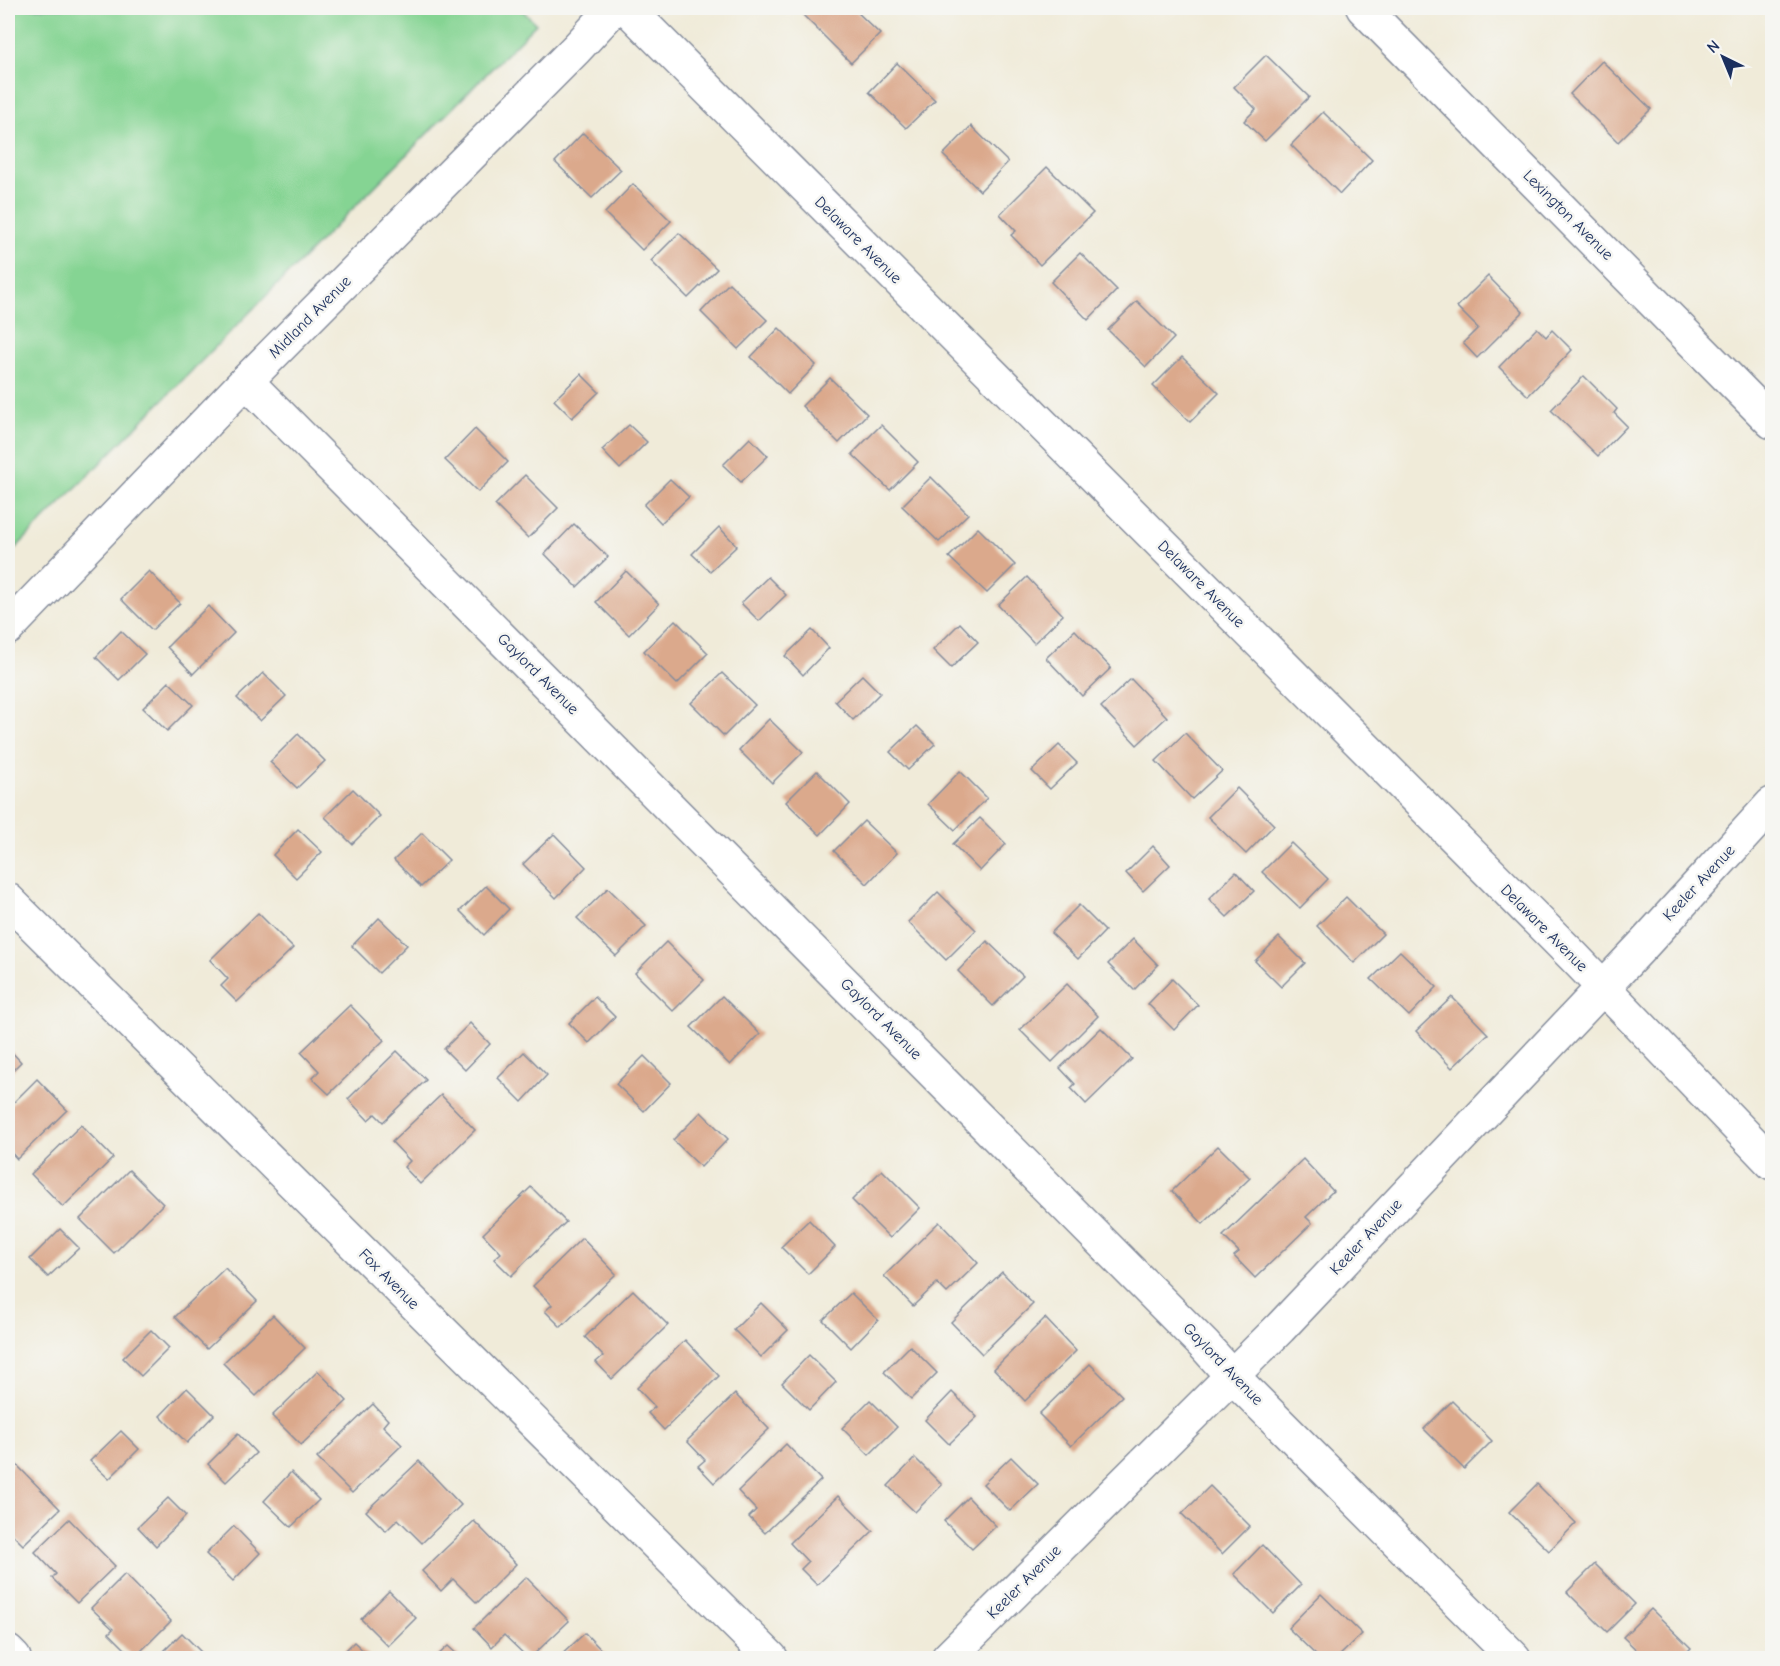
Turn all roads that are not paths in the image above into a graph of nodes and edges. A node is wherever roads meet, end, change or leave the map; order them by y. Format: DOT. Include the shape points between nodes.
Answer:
graph roads {
  1 [pos="614,8"];
  2 [pos="627,8"];
  3 [pos="1363,8"];
  4 [pos="246,381"];
  5 [pos="1773,422"];
  6 [pos="8,628"];
  7 [pos="1773,804"];
  8 [pos="8,900"];
  9 [pos="1603,987"];
  10 [pos="1773,1163"];
  11 [pos="1231,1375"];
  12 [pos="8,1652"];
  13 [pos="14,1659"];
  14 [pos="771,1659"];
  15 [pos="948,1659"];
  16 [pos="1514,1659"];
  1 -- 4 [label="street, Midland Avenue"];
  2 -- 9 [label="street, Delaware Avenue"];
  3 -- 5 [label="street, Lexington Avenue"];
  4 -- 6 [label="street, Midland Avenue"];
  4 -- 11 [label="street, Gaylord Avenue"];
  7 -- 9 [label="street, Keeler Avenue"];
  8 -- 14 [label="street, Fox Avenue"];
  9 -- 10 [label="street, Delaware Avenue"];
  9 -- 11 [label="street, Keeler Avenue"];
  11 -- 15 [label="street, Keeler Avenue"];
  11 -- 16 [label="street, Gaylord Avenue"];
  12 -- 13 [label="street"];
}
